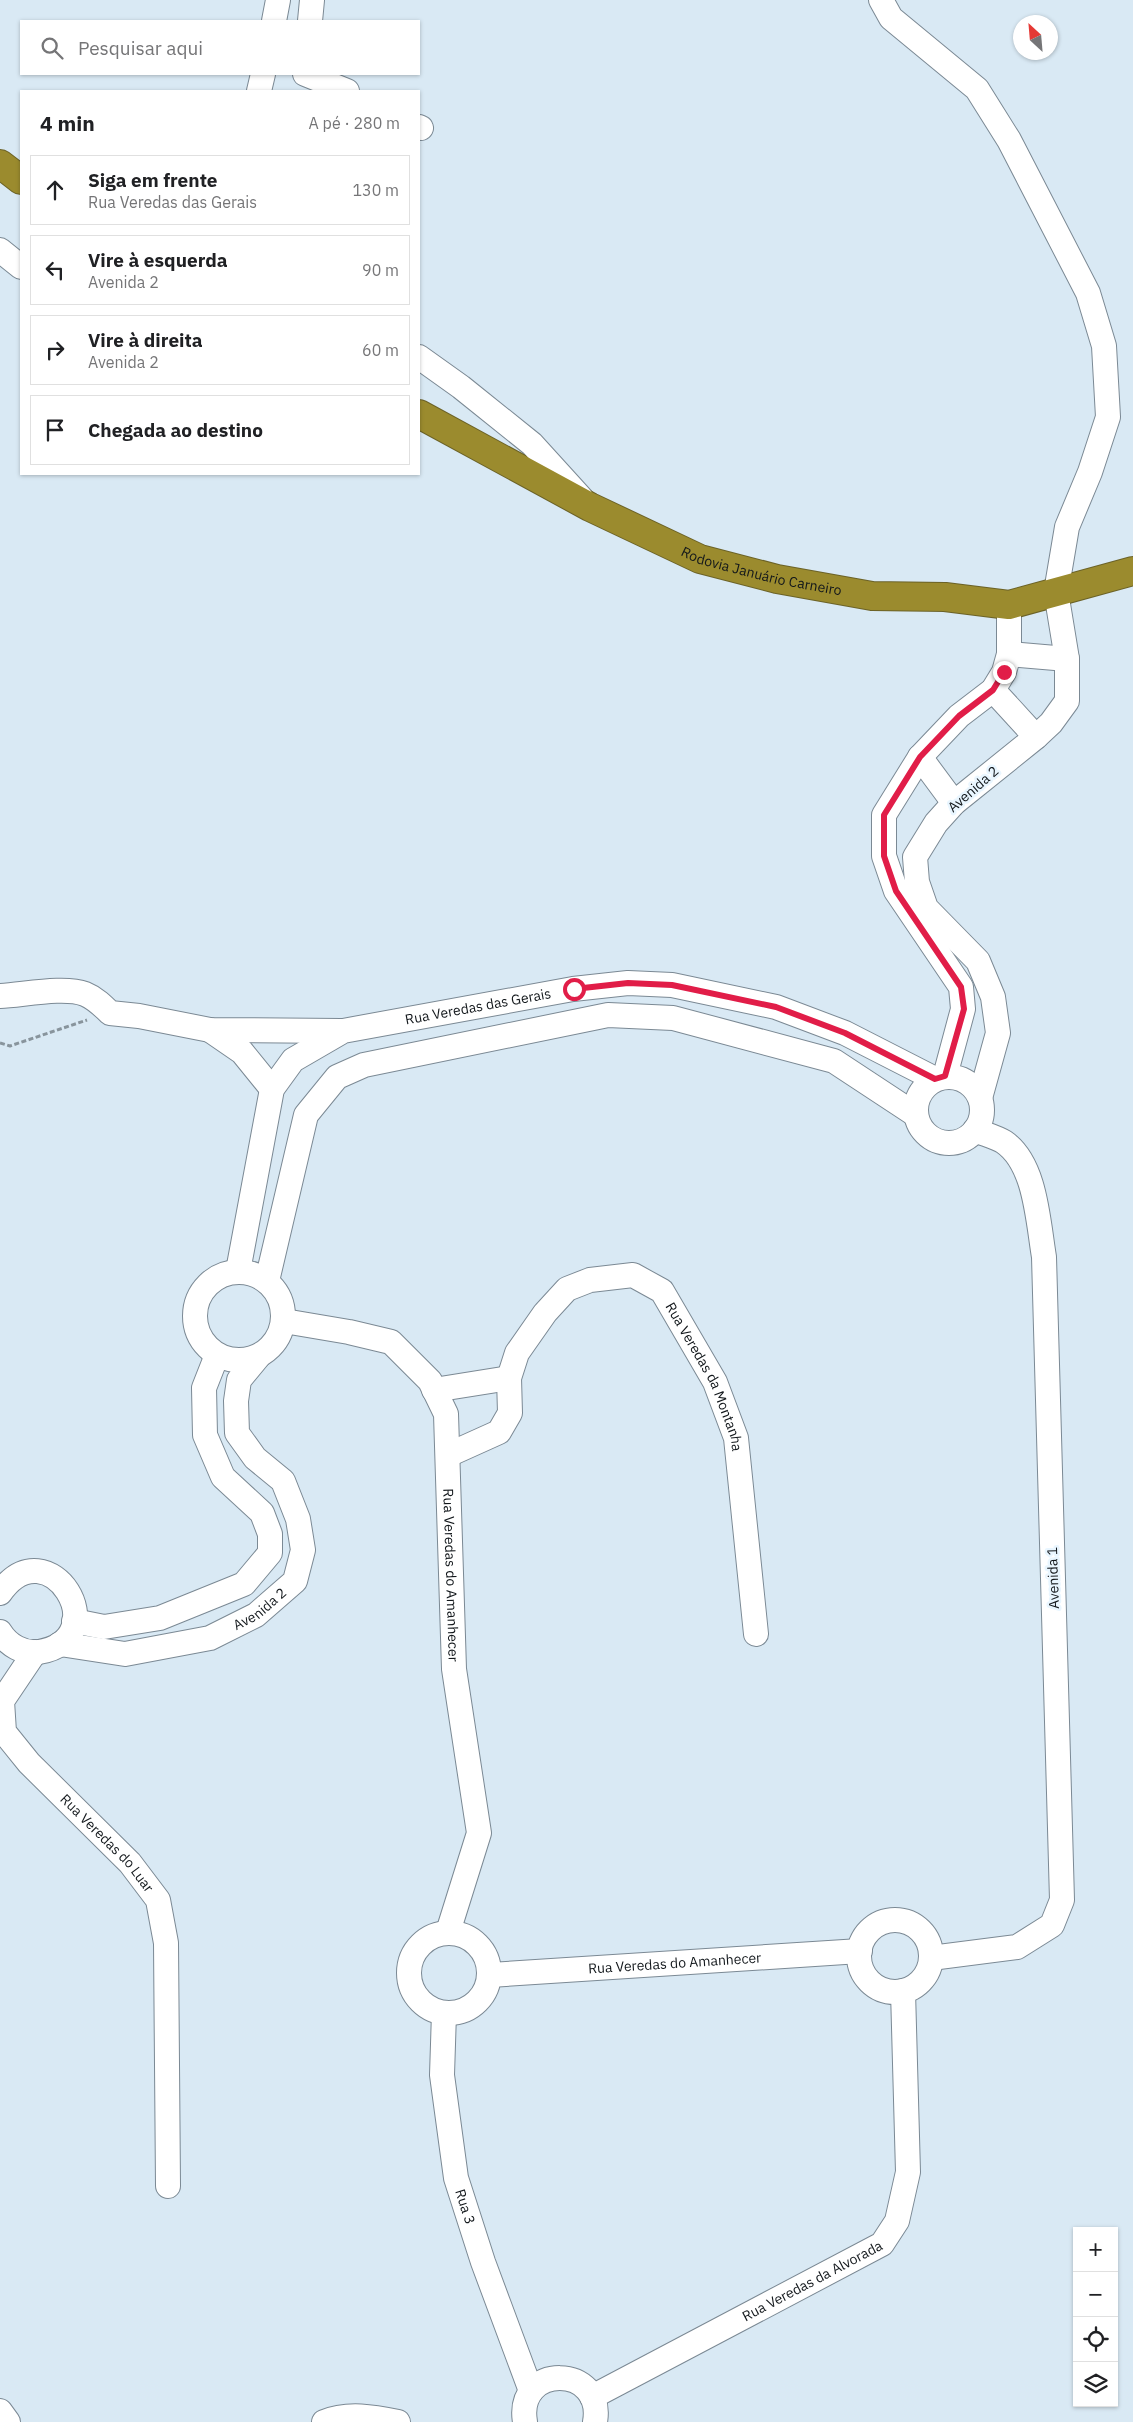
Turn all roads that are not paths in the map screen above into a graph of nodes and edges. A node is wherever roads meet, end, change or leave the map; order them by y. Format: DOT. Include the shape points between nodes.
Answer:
graph roads {
  1 [pos="278,0"];
  2 [pos="312,0"];
  3 [pos="881,0"];
  4 [pos="274,20"];
  5 [pos="310,20"];
  6 [pos="263,75"];
  7 [pos="308,75"];
  8 [pos="259,90"];
  9 [pos="346,90"];
  10 [pos="0,164"];
  11 [pos="20,170"];
  12 [pos="20,179"];
  13 [pos="0,250"];
  14 [pos="20,266"];
  15 [pos="420,358"];
  16 [pos="420,415"];
  17 [pos="590,508"];
  18 [pos="1133,571"];
  19 [pos="1056,592"];
  20 [pos="1009,605"];
  21 [pos="1009,654"];
  22 [pos="1067,659"];
  23 [pos="993,690"];
  24 [pos="1036,737"];
  25 [pos="920,757"];
  26 [pos="954,803"];
  27 [pos="0,996"];
  28 [pos="210,1030"];
  29 [pos="343,1031"];
  30 [pos="940,1078"];
  31 [pos="272,1089"];
  32 [pos="980,1098"];
  33 [pos="916,1115"];
  34 [pos="975,1130"];
  35 [pos="238,1271"];
  36 [pos="267,1281"];
  37 [pos="284,1321"];
  38 [pos="217,1355"];
  39 [pos="258,1357"];
  40 [pos="510,1378"];
  41 [pos="434,1390"];
  42 [pos="448,1455"];
  43 [pos="8,1576"];
  44 [pos="0,1593"];
  45 [pos="74,1621"];
  46 [pos="0,1632"];
  47 [pos="756,1634"];
  48 [pos="60,1644"];
  49 [pos="35,1652"];
  50 [pos="448,1932"];
  51 [pos="860,1951"];
  52 [pos="931,1958"];
  53 [pos="490,1975"];
  54 [pos="903,1991"];
  55 [pos="444,2013"];
  56 [pos="168,2186"];
  57 [pos="531,2391"];
  58 [pos="592,2397"];
  59 [pos="0,2412"];
  60 [pos="8,2422"];
  61 [pos="324,2422"];
  62 [pos="398,2422"];
  63 [pos="525,2422"];
  64 [pos="595,2422"];
  1 -- 4 [label="street"];
  2 -- 5 [label="street"];
  3 -- 19 [label="street, Avenida 2" via="891,18 977,88 1008,140 1091,302 1104,346 1108,417 1067,527"];
  6 -- 8 [label="street"];
  7 -- 9 [label="street"];
  10 -- 11 [label="street"];
  10 -- 12 [label="highway"];
  13 -- 14 [label="street"];
  15 -- 17 [label="street" via="532,444"];
  16 -- 17 [label="highway, Rodovia Januário Carneiro"];
  17 -- 20 [label="highway, Rodovia Januário Carneiro" via="700,559 777,579 872,596 945,597"];
  18 -- 19 [label="highway, Rodovia Januário Carneiro"];
  19 -- 20 [label="highway, Rodovia Januário Carneiro"];
  19 -- 22 [label="street, Avenida 2"];
  20 -- 21 [label="street"];
  21 -- 22 [label="street"];
  21 -- 23 [label="street" via="1004,672"];
  22 -- 24 [label="street, Avenida 2" via="1067,701 1052,723"];
  23 -- 24 [label="street"];
  23 -- 25 [label="street" via="959,716"];
  24 -- 26 [label="street, Avenida 2"];
  25 -- 26 [label="street"];
  25 -- 30 [label="street" via="884,815 884,856 896,891 961,987 964,1009"];
  26 -- 32 [label="street, Avenida 2" via="936,822 915,857 917,882 926,908 978,961 993,997 998,1033"];
  27 -- 28 [label="street" via="85,994 110,1013"];
  28 -- 29 [label="street"];
  28 -- 31 [label="street" via="242,1052"];
  29 -- 30 [label="street, Rua Veredas das Gerais" via="574,989 628,983 672,985 776,1007 845,1033"];
  29 -- 31 [label="street, Rua Veredas das Gerais" via="293,1060"];
  30 -- 32 [label="street" via="956,1077 966,1081"];
  30 -- 33 [label="street" via="919,1094"];
  31 -- 35 [label="street, Rua Veredas das Gerais"];
  32 -- 34 [label="street" via="982,1114"];
  33 -- 34 [label="street" via="925,1133 945,1143 967,1138"];
  33 -- 36 [label="street" via="834,1061 673,1018 608,1015 364,1065 337,1077 306,1115"];
  34 -- 52 [label="street, Avenida 1" via="1004,1142 1021,1162 1034,1190 1044,1257 1062,1900 1052,1925 1017,1947"];
  35 -- 36 [label="street" via="253,1273"];
  35 -- 38 [label="street" via="210,1282 196,1306 198,1334"];
  36 -- 37 [label="street" via="283,1306"];
  37 -- 39 [label="street" via="280,1336"];
  37 -- 41 [label="street, Rua Veredas do Amanhecer" via="391,1342 430,1381"];
  38 -- 39 [label="street" via="230,1360"];
  38 -- 45 [label="street, Avenida 2" via="204,1388 205,1435 223,1477 262,1513 270,1534 270,1553 244,1584 160,1618 104,1627"];
  39 -- 48 [label="street, Avenida 2" via="239,1380 237,1433 255,1458 283,1481 298,1519 303,1550 295,1581 256,1616 210,1638 125,1654"];
  40 -- 41 [label="street"];
  40 -- 42 [label="street, Rua Veredas da Montanha" via="510,1413 500,1432"];
  40 -- 47 [label="street, Rua Veredas da Montanha" via="517,1353 545,1313 567,1289 590,1280 633,1275 662,1291 714,1382 736,1438"];
  41 -- 42 [label="street, Rua Veredas do Amanhecer" via="446,1414"];
  42 -- 50 [label="street, Rua Veredas do Amanhecer" via="454,1669 478,1833"];
  43 -- 44 [label="street"];
  43 -- 45 [label="street" via="29,1572 54,1577 72,1596"];
  45 -- 48 [label="street"];
  46 -- 49 [label="street" via="10,1644"];
  48 -- 49 [label="street"];
  49 -- 56 [label="street, Rua Veredas do Luar" via="2,1701 4,1732 30,1763 130,1863 158,1900 166,1943"];
  50 -- 53 [label="street" via="461,1934 478,1945 488,1962"];
  50 -- 55 [label="street" via="435,1935 415,1952 409,1977 420,2001"];
  51 -- 52 [label="street" via="863,1939 871,1930 881,1923 899,1921 916,1927 925,1935"];
  51 -- 53 [label="street, Rua Veredas do Amanhecer"];
  51 -- 54 [label="street" via="862,1968 871,1982 886,1990"];
  52 -- 54 [label="street" via="923,1979"];
  53 -- 55 [label="street" via="480,1999 457,2012"];
  54 -- 58 [label="street, Rua Veredas da Alvorada" via="908,2172 897,2221 882,2244"];
  55 -- 57 [label="street, Rua 3" via="442,2075 456,2178"];
  57 -- 58 [label="street" via="552,2378 564,2378 585,2387"];
  57 -- 63 [label="street" via="523,2413"];
  58 -- 64 [label="street" via="596,2408"];
  59 -- 60 [label="street"];
  61 -- 62 [label="street" via="333,2418 370,2416"];
}
